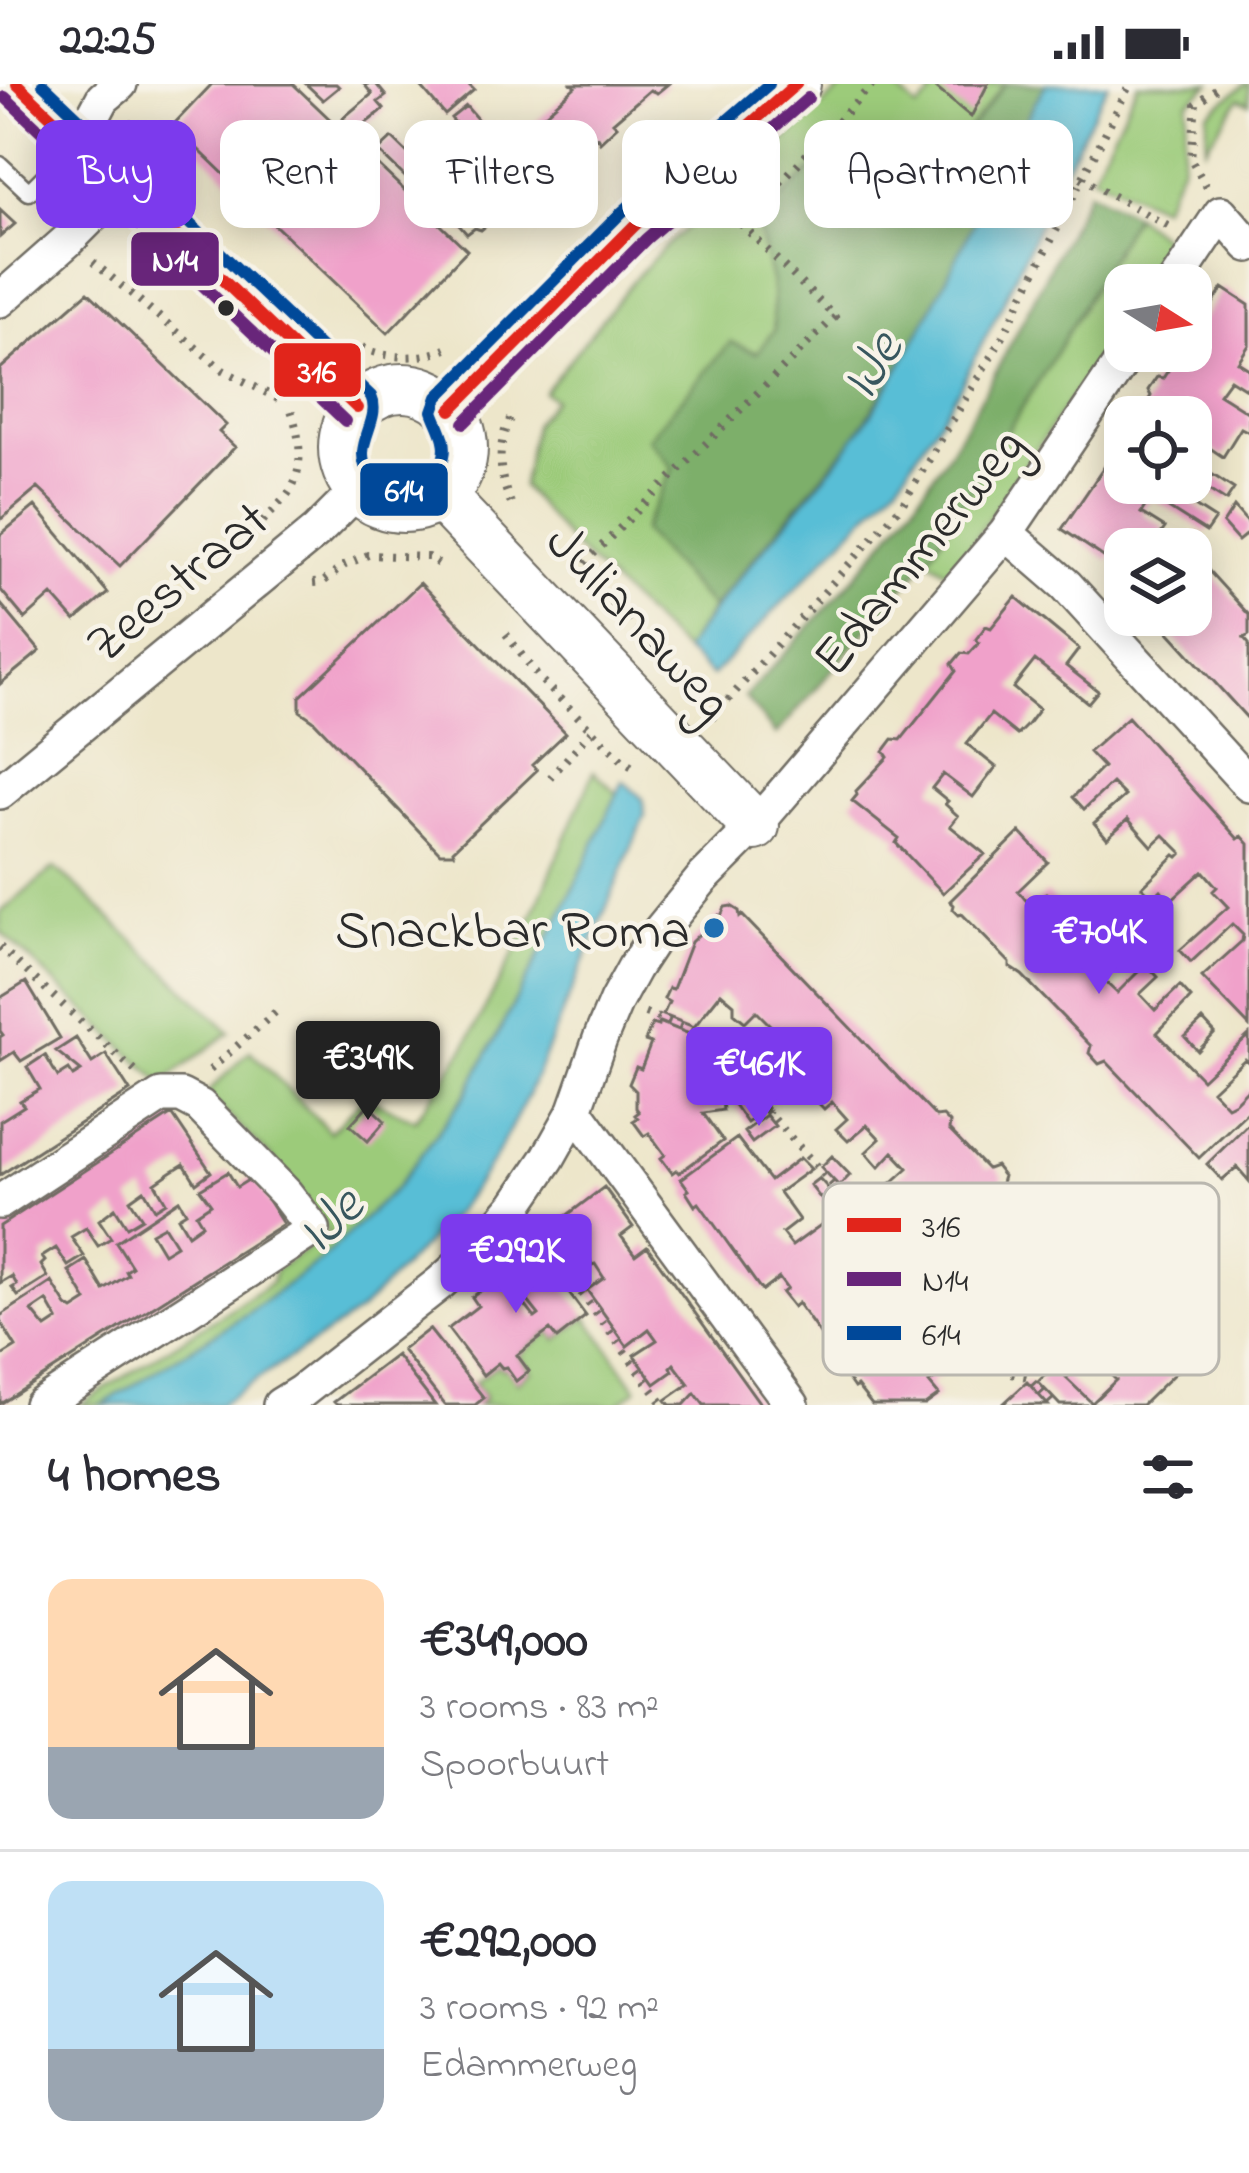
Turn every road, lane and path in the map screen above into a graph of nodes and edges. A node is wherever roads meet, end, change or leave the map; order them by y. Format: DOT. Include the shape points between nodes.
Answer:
graph roads {
  1 [pos="17,84"];
  2 [pos="120,84"];
  3 [pos="796,84"];
  4 [pos="873,84"];
  5 [pos="1130,84"];
  6 [pos="1222,84"];
  7 [pos="55,120"];
  8 [pos="91,120"];
  9 [pos="0,164"];
  10 [pos="1081,178"];
  11 [pos="36,184"];
  12 [pos="1221,213"];
  13 [pos="80,228"];
  14 [pos="168,228"];
  15 [pos="67,241"];
  16 [pos="1201,244"];
  17 [pos="1249,245"];
  18 [pos="1187,264"];
  19 [pos="0,300"];
  20 [pos="1115,372"];
  21 [pos="357,408"];
  22 [pos="451,410"];
  23 [pos="359,489"];
  24 [pos="440,495"];
  25 [pos="1006,533"];
  26 [pos="446,569"];
  27 [pos="576,571"];
  28 [pos="240,592"];
  29 [pos="591,731"];
  30 [pos="680,748"];
  31 [pos="550,778"];
  32 [pos="1249,785"];
  33 [pos="0,792"];
  34 [pos="755,826"];
  35 [pos="0,947"];
  36 [pos="281,1007"];
  37 [pos="656,1017"];
  38 [pos="171,1096"];
  39 [pos="575,1110"];
  40 [pos="832,1183"];
  41 [pos="0,1202"];
  42 [pos="516,1204"];
  43 [pos="1017,1375"];
  44 [pos="298,1400"];
  45 [pos="41,1405"];
  46 [pos="664,1405"];
  47 [pos="792,1405"];
  48 [pos="1053,1405"];
  1 -- 7 [label="main road"];
  2 -- 8 [label="street"];
  3 -- 22 [label="main road" via="634,226"];
  4 -- 27 [label="path" via="741,224 835,317"];
  5 -- 10 [label="path"];
  6 -- 12 [label="path" via="1196,104 1191,159"];
  9 -- 11 [label="lane" via="28,192"];
  10 -- 16 [label="path"];
  10 -- 30 [label="path" via="1003,336 902,505"];
  12 -- 16 [label="street"];
  12 -- 17 [label="street"];
  13 -- 15 [label="street"];
  14 -- 21 [label="main road"];
  15 -- 19 [label="street"];
  15 -- 28 [label="path" via="223,370 289,404 300,464 288,496 261,522"];
  16 -- 18 [label="street"];
  20 -- 25 [label="street, Edammerweg"];
  21 -- 22 [label="main road" via="404,386"];
  21 -- 23 [label="main road" via="342,449"];
  22 -- 24 [label="main road" via="463,455"];
  23 -- 24 [label="main road" via="399,508"];
  23 -- 28 [label="street, Zeestraat"];
  24 -- 30 [label="main road, Julianaweg"];
  25 -- 32 [label="street" via="1066,585"];
  25 -- 34 [label="street, Edammerweg"];
  26 -- 28 [label="path" via="428,557 368,555 323,582"];
  28 -- 33 [label="street, Zeestraat"];
  29 -- 31 [label="path"];
  30 -- 34 [label="main road, Julianaweg"];
  34 -- 39 [label="street, Edammerweg" via="701,879 634,968"];
  35 -- 38 [label="path"];
  36 -- 38 [label="path"];
  37 -- 40 [label="path" via="717,1040"];
  38 -- 41 [label="street"];
  38 -- 45 [label="street" via="200,1106 313,1229"];
  39 -- 42 [label="street, Edammerweg"];
  39 -- 47 [label="street"];
  42 -- 44 [label="street, Edammerweg" via="478,1249"];
  42 -- 46 [label="path"];
  43 -- 48 [label="path"];
}
